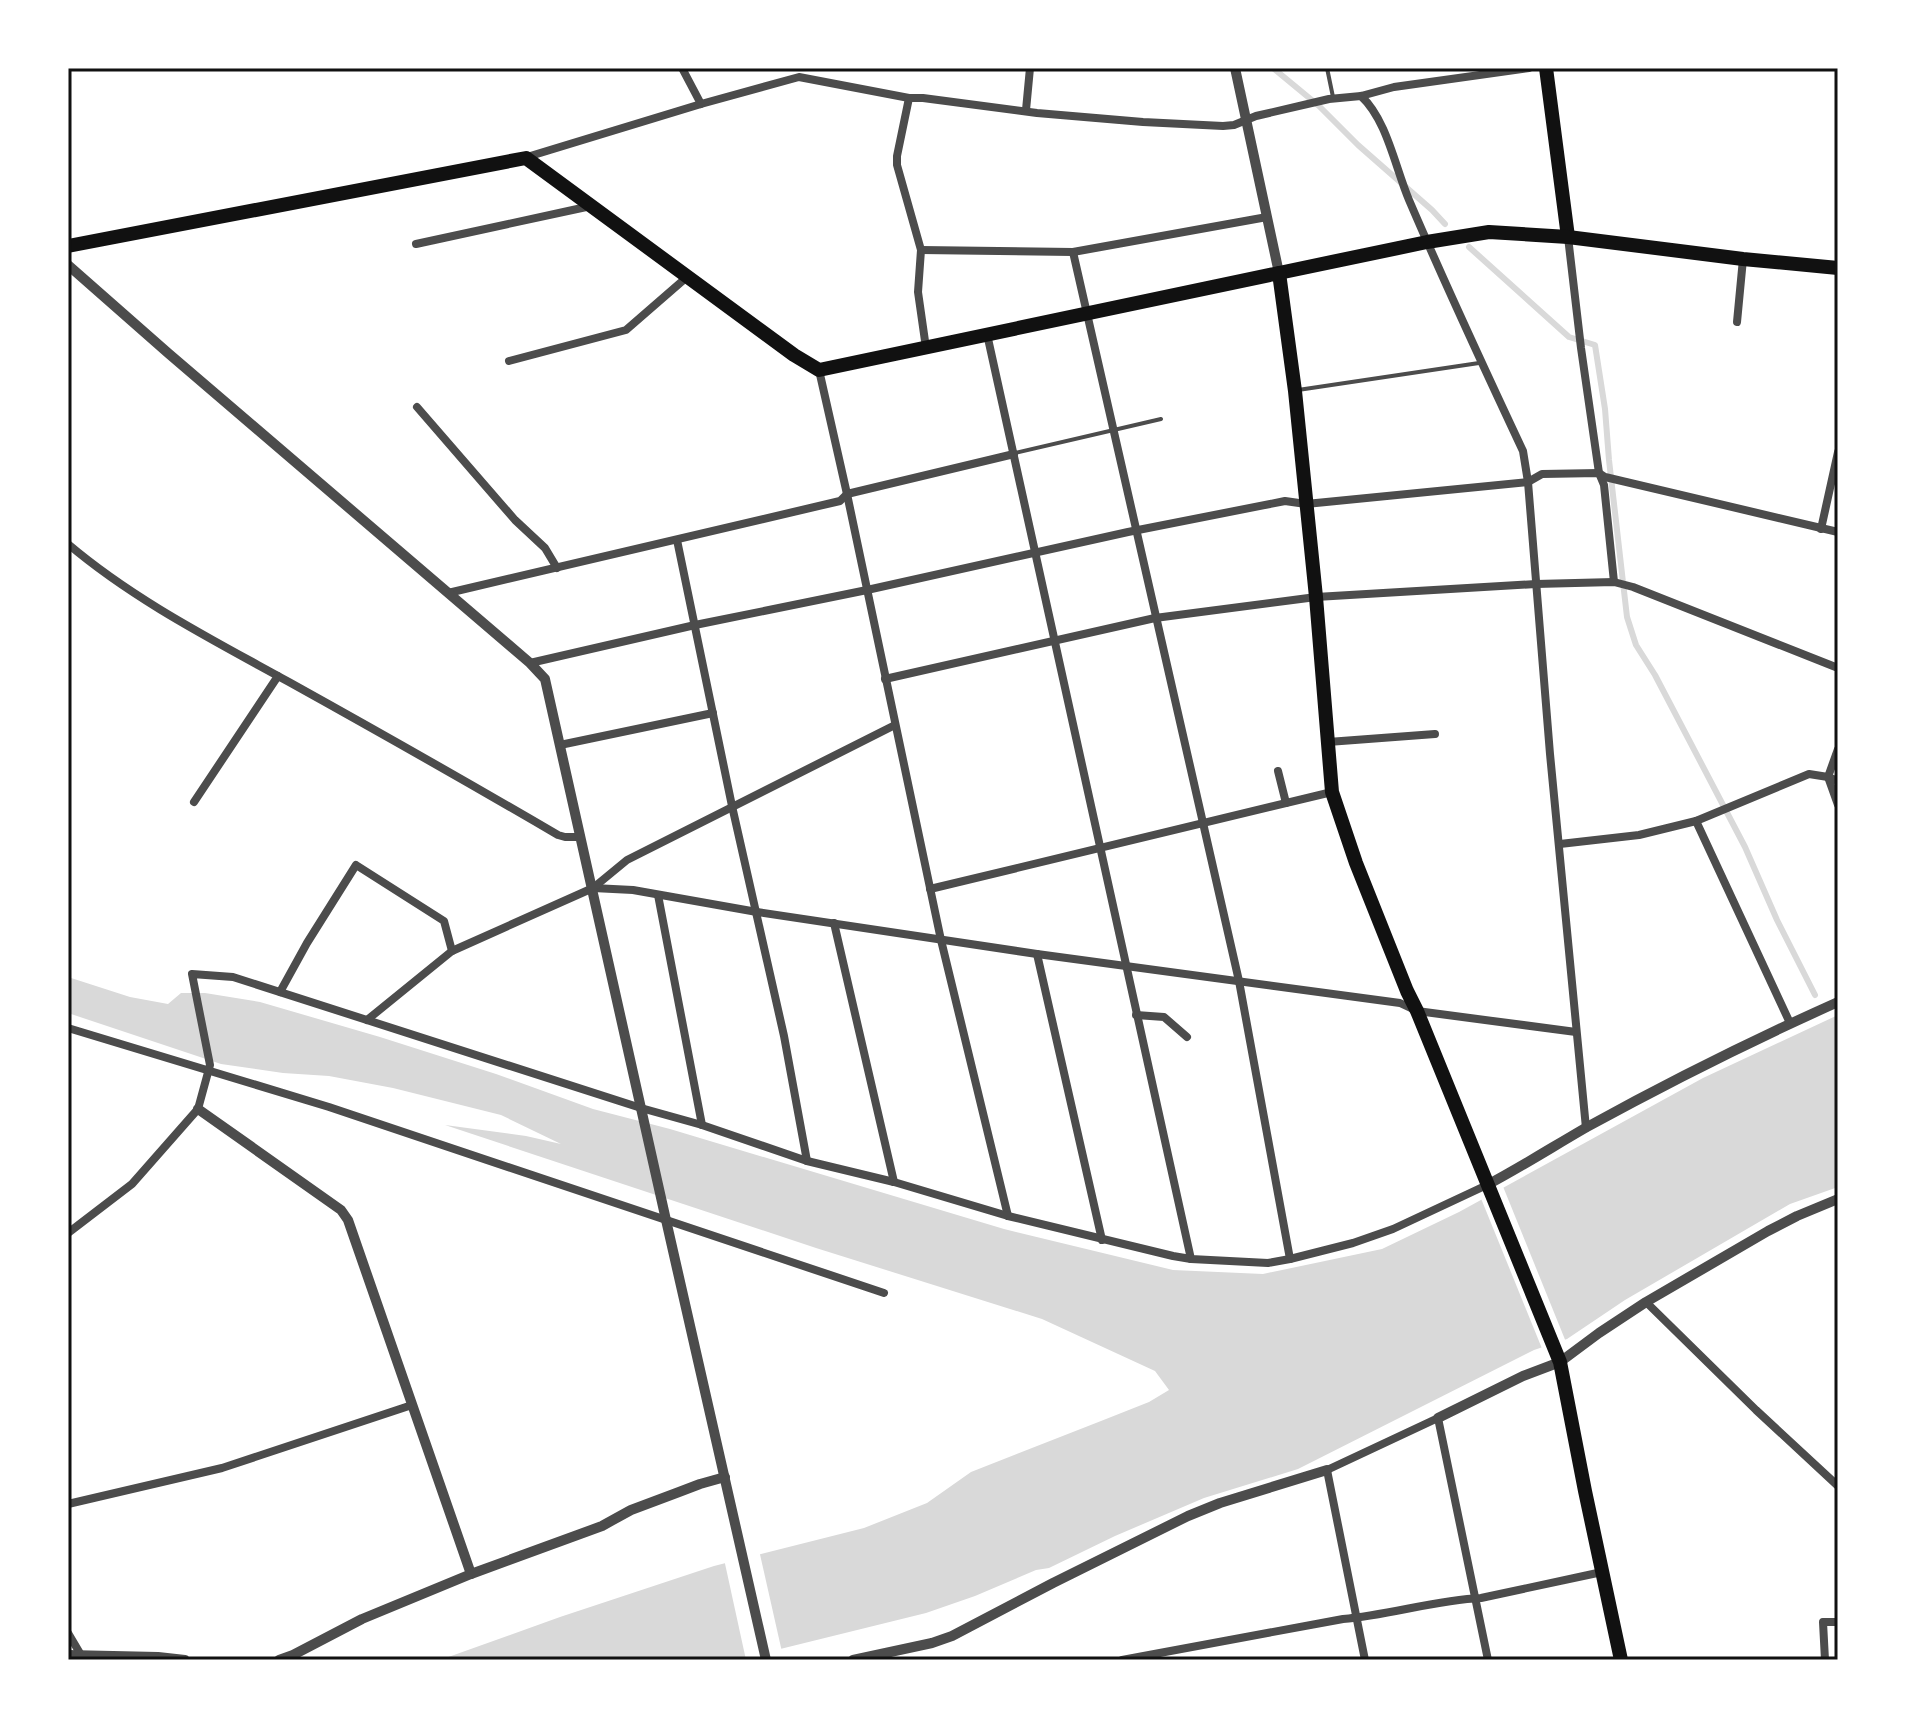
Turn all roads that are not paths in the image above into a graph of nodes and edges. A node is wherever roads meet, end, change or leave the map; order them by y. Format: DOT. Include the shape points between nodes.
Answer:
graph roads {
  1 [pos="682,68"];
  2 [pos="1030,68"];
  3 [pos="1235,68"];
  4 [pos="1327,68"];
  5 [pos="1529,68"];
  6 [pos="1546,68"];
  7 [pos="798,73"];
  8 [pos="1361,96"];
  9 [pos="909,98"];
  10 [pos="1331,99"];
  11 [pos="701,104"];
  12 [pos="1026,110"];
  13 [pos="1247,121"];
  14 [pos="526,158"];
  15 [pos="592,206"];
  16 [pos="1267,217"];
  17 [pos="1568,237"];
  18 [pos="1427,242"];
  19 [pos="416,244"];
  20 [pos="68,246"];
  21 [pos="921,250"];
  22 [pos="1073,252"];
  23 [pos="1743,259"];
  24 [pos="68,265"];
  25 [pos="1838,268"];
  26 [pos="1279,273"];
  27 [pos="687,277"];
  28 [pos="1088,314"];
  29 [pos="1737,322"];
  30 [pos="987,334"];
  31 [pos="926,348"];
  32 [pos="509,361"];
  33 [pos="1482,363"];
  34 [pos="819,370"];
  35 [pos="1295,391"];
  36 [pos="417,407"];
  37 [pos="1161,419"];
  38 [pos="1114,430"];
  39 [pos="1838,452"];
  40 [pos="1014,454"];
  41 [pos="1602,475"];
  42 [pos="1528,482"];
  43 [pos="847,494"];
  44 [pos="1306,504"];
  45 [pos="1821,529"];
  46 [pos="1137,532"];
  47 [pos="1838,532"];
  48 [pos="677,540"];
  49 [pos="68,544"];
  50 [pos="1036,553"];
  51 [pos="557,568"];
  52 [pos="1536,584"];
  53 [pos="1621,584"];
  54 [pos="867,590"];
  55 [pos="448,593"];
  56 [pos="1316,597"];
  57 [pos="1155,618"];
  58 [pos="695,625"];
  59 [pos="1054,641"];
  60 [pos="530,663"];
  61 [pos="1838,668"];
  62 [pos="278,676"];
  63 [pos="885,679"];
  64 [pos="713,713"];
  65 [pos="895,725"];
  66 [pos="1435,734"];
  67 [pos="1328,742"];
  68 [pos="560,745"];
  69 [pos="1838,749"];
  70 [pos="1278,771"];
  71 [pos="1828,777"];
  72 [pos="1838,781"];
  73 [pos="1332,792"];
  74 [pos="194,802"];
  75 [pos="1286,803"];
  76 [pos="1838,805"];
  77 [pos="732,806"];
  78 [pos="1696,821"];
  79 [pos="1203,823"];
  80 [pos="580,837"];
  81 [pos="1560,844"];
  82 [pos="1099,848"];
  83 [pos="593,888"];
  84 [pos="930,889"];
  85 [pos="658,895"];
  86 [pos="757,912"];
  87 [pos="834,923"];
  88 [pos="941,940"];
  89 [pos="452,951"];
  90 [pos="1037,954"];
  91 [pos="1124,965"];
  92 [pos="1239,981"];
  93 [pos="280,992"];
  94 [pos="1838,1002"];
  95 [pos="1417,1011"];
  96 [pos="1136,1015"];
  97 [pos="367,1020"];
  98 [pos="1790,1023"];
  99 [pos="68,1028"];
  100 [pos="1576,1032"];
  101 [pos="1187,1037"];
  102 [pos="209,1068"];
  103 [pos="641,1108"];
  104 [pos="198,1109"];
  105 [pos="702,1125"];
  106 [pos="1586,1128"];
  107 [pos="807,1161"];
  108 [pos="894,1182"];
  109 [pos="1488,1186"];
  110 [pos="1838,1199"];
  111 [pos="1008,1216"];
  112 [pos="666,1220"];
  113 [pos="68,1233"];
  114 [pos="1102,1240"];
  115 [pos="1191,1259"];
  116 [pos="1290,1259"];
  117 [pos="884,1293"];
  118 [pos="1646,1302"];
  119 [pos="1560,1362"];
  120 [pos="412,1405"];
  121 [pos="1438,1418"];
  122 [pos="1327,1470"];
  123 [pos="725,1477"];
  124 [pos="1838,1486"];
  125 [pos="68,1504"];
  126 [pos="1602,1572"];
  127 [pos="471,1574"];
  128 [pos="1474,1598"];
  129 [pos="1357,1617"];
  130 [pos="1838,1622"];
  131 [pos="68,1633"];
  132 [pos="68,1655"];
  133 [pos="81,1655"];
  134 [pos="294,1657"];
  135 [pos="185,1660"];
  136 [pos="279,1660"];
  137 [pos="766,1660"];
  138 [pos="853,1660"];
  139 [pos="1122,1660"];
  140 [pos="1365,1660"];
  141 [pos="1488,1660"];
  142 [pos="1621,1660"];
  143 [pos="1825,1660"];
  1 -- 11 [label="street"];
  2 -- 12 [label="street"];
  3 -- 13 [label="street"];
  4 -- 10 [label="lane"];
  5 -- 8 [label="street"];
  6 -- 17 [label="main road"];
  7 -- 9 [label="street"];
  7 -- 11 [label="street"];
  8 -- 10 [label="street"];
  8 -- 18 [label="street" via="1371,105"];
  9 -- 12 [label="street"];
  9 -- 21 [label="street" via="897,165"];
  10 -- 13 [label="street"];
  11 -- 14 [label="street"];
  12 -- 13 [label="street" via="1223,126"];
  13 -- 16 [label="street"];
  14 -- 15 [label="main road"];
  14 -- 20 [label="main road"];
  15 -- 19 [label="street"];
  15 -- 27 [label="main road"];
  16 -- 22 [label="street"];
  16 -- 26 [label="street"];
  17 -- 18 [label="main road" via="1489,232"];
  17 -- 23 [label="main road"];
  17 -- 41 [label="street"];
  18 -- 26 [label="main road"];
  18 -- 33 [label="street"];
  21 -- 22 [label="street"];
  21 -- 31 [label="street" via="918,292"];
  22 -- 28 [label="street"];
  23 -- 25 [label="main road"];
  23 -- 29 [label="street"];
  24 -- 55 [label="street"];
  26 -- 28 [label="main road"];
  26 -- 35 [label="main road"];
  27 -- 32 [label="street" via="626,330"];
  27 -- 34 [label="main road"];
  28 -- 30 [label="main road"];
  28 -- 38 [label="street"];
  30 -- 31 [label="main road"];
  30 -- 40 [label="street"];
  31 -- 34 [label="main road"];
  33 -- 35 [label="lane"];
  33 -- 42 [label="street" via="1523,451"];
  34 -- 43 [label="street"];
  35 -- 44 [label="main road"];
  36 -- 51 [label="street" via="545,548"];
  37 -- 38 [label="lane"];
  38 -- 40 [label="lane"];
  38 -- 46 [label="street"];
  39 -- 45 [label="street"];
  40 -- 43 [label="street"];
  40 -- 50 [label="street"];
  41 -- 42 [label="street" via="1542,474"];
  41 -- 45 [label="street"];
  41 -- 53 [label="street"];
  42 -- 44 [label="street"];
  42 -- 52 [label="street"];
  43 -- 48 [label="street" via="840,501"];
  43 -- 54 [label="street"];
  44 -- 46 [label="street" via="1285,501"];
  44 -- 56 [label="main road"];
  45 -- 47 [label="street"];
  46 -- 50 [label="street"];
  46 -- 57 [label="street"];
  48 -- 51 [label="street"];
  48 -- 58 [label="street"];
  49 -- 62 [label="street" via="100,571"];
  50 -- 54 [label="street"];
  50 -- 59 [label="street"];
  51 -- 55 [label="street"];
  52 -- 53 [label="street"];
  52 -- 56 [label="street"];
  52 -- 81 [label="street"];
  53 -- 61 [label="street"];
  54 -- 58 [label="street"];
  54 -- 63 [label="street"];
  55 -- 60 [label="street"];
  56 -- 57 [label="street"];
  56 -- 67 [label="main road"];
  57 -- 59 [label="street"];
  57 -- 79 [label="street"];
  58 -- 60 [label="street"];
  58 -- 64 [label="street"];
  59 -- 63 [label="street"];
  59 -- 82 [label="street"];
  60 -- 68 [label="street" via="545,679"];
  62 -- 74 [label="street"];
  62 -- 80 [label="street" via="558,835"];
  63 -- 65 [label="street"];
  64 -- 68 [label="street"];
  64 -- 77 [label="street"];
  65 -- 77 [label="street"];
  65 -- 84 [label="street"];
  66 -- 67 [label="street"];
  67 -- 73 [label="main road"];
  68 -- 80 [label="street"];
  69 -- 71 [label="street"];
  70 -- 75 [label="street"];
  71 -- 72 [label="street"];
  71 -- 76 [label="street"];
  71 -- 78 [label="street" via="1809,774"];
  73 -- 75 [label="street"];
  73 -- 95 [label="main road"];
  75 -- 79 [label="street"];
  77 -- 83 [label="street" via="627,860"];
  77 -- 86 [label="street"];
  78 -- 81 [label="street" via="1639,835"];
  78 -- 98 [label="street"];
  79 -- 82 [label="street"];
  79 -- 92 [label="street"];
  80 -- 83 [label="street"];
  81 -- 100 [label="street"];
  82 -- 84 [label="street"];
  82 -- 91 [label="street"];
  83 -- 85 [label="street"];
  83 -- 89 [label="street"];
  83 -- 103 [label="street"];
  84 -- 88 [label="street"];
  85 -- 86 [label="street"];
  85 -- 105 [label="street"];
  86 -- 87 [label="street"];
  86 -- 107 [label="street"];
  87 -- 88 [label="street"];
  87 -- 108 [label="street"];
  88 -- 90 [label="street"];
  88 -- 111 [label="street"];
  89 -- 93 [label="street" via="444,921 356,865"];
  89 -- 97 [label="street"];
  90 -- 91 [label="street"];
  90 -- 114 [label="street"];
  91 -- 92 [label="street"];
  91 -- 96 [label="street"];
  92 -- 95 [label="street" via="1400,1003"];
  92 -- 116 [label="street"];
  93 -- 97 [label="street"];
  93 -- 102 [label="street" via="233,977 192,974"];
  94 -- 98 [label="street"];
  95 -- 100 [label="street"];
  95 -- 109 [label="main road"];
  96 -- 101 [label="street" via="1164,1017"];
  96 -- 115 [label="street"];
  97 -- 103 [label="street"];
  98 -- 106 [label="street"];
  99 -- 102 [label="street"];
  100 -- 106 [label="street"];
  102 -- 104 [label="street"];
  102 -- 112 [label="street"];
  103 -- 105 [label="street"];
  103 -- 112 [label="street"];
  104 -- 113 [label="street" via="132,1184"];
  104 -- 120 [label="street" via="341,1210"];
  105 -- 107 [label="street"];
  106 -- 109 [label="street"];
  107 -- 108 [label="street"];
  108 -- 111 [label="street"];
  109 -- 116 [label="street" via="1393,1229"];
  109 -- 119 [label="main road"];
  110 -- 118 [label="street" via="1768,1231"];
  111 -- 114 [label="street"];
  112 -- 117 [label="street"];
  112 -- 123 [label="street"];
  114 -- 115 [label="street"];
  115 -- 116 [label="street"];
  118 -- 119 [label="street"];
  118 -- 124 [label="street"];
  119 -- 121 [label="street"];
  119 -- 126 [label="main road"];
  120 -- 125 [label="street" via="222,1468"];
  120 -- 127 [label="street"];
  121 -- 122 [label="street"];
  121 -- 128 [label="street"];
  122 -- 129 [label="street"];
  122 -- 138 [label="street" via="1188,1516 952,1636"];
  123 -- 127 [label="street"];
  123 -- 137 [label="street"];
  126 -- 128 [label="street"];
  126 -- 142 [label="main road"];
  127 -- 134 [label="street" via="362,1619"];
  128 -- 129 [label="street"];
  128 -- 141 [label="street"];
  129 -- 139 [label="street"];
  129 -- 140 [label="street"];
  130 -- 143 [label="street" via="1823,1622"];
  131 -- 133 [label="street"];
  132 -- 133 [label="street"];
  133 -- 135 [label="street"];
  134 -- 136 [label="street"];
}
